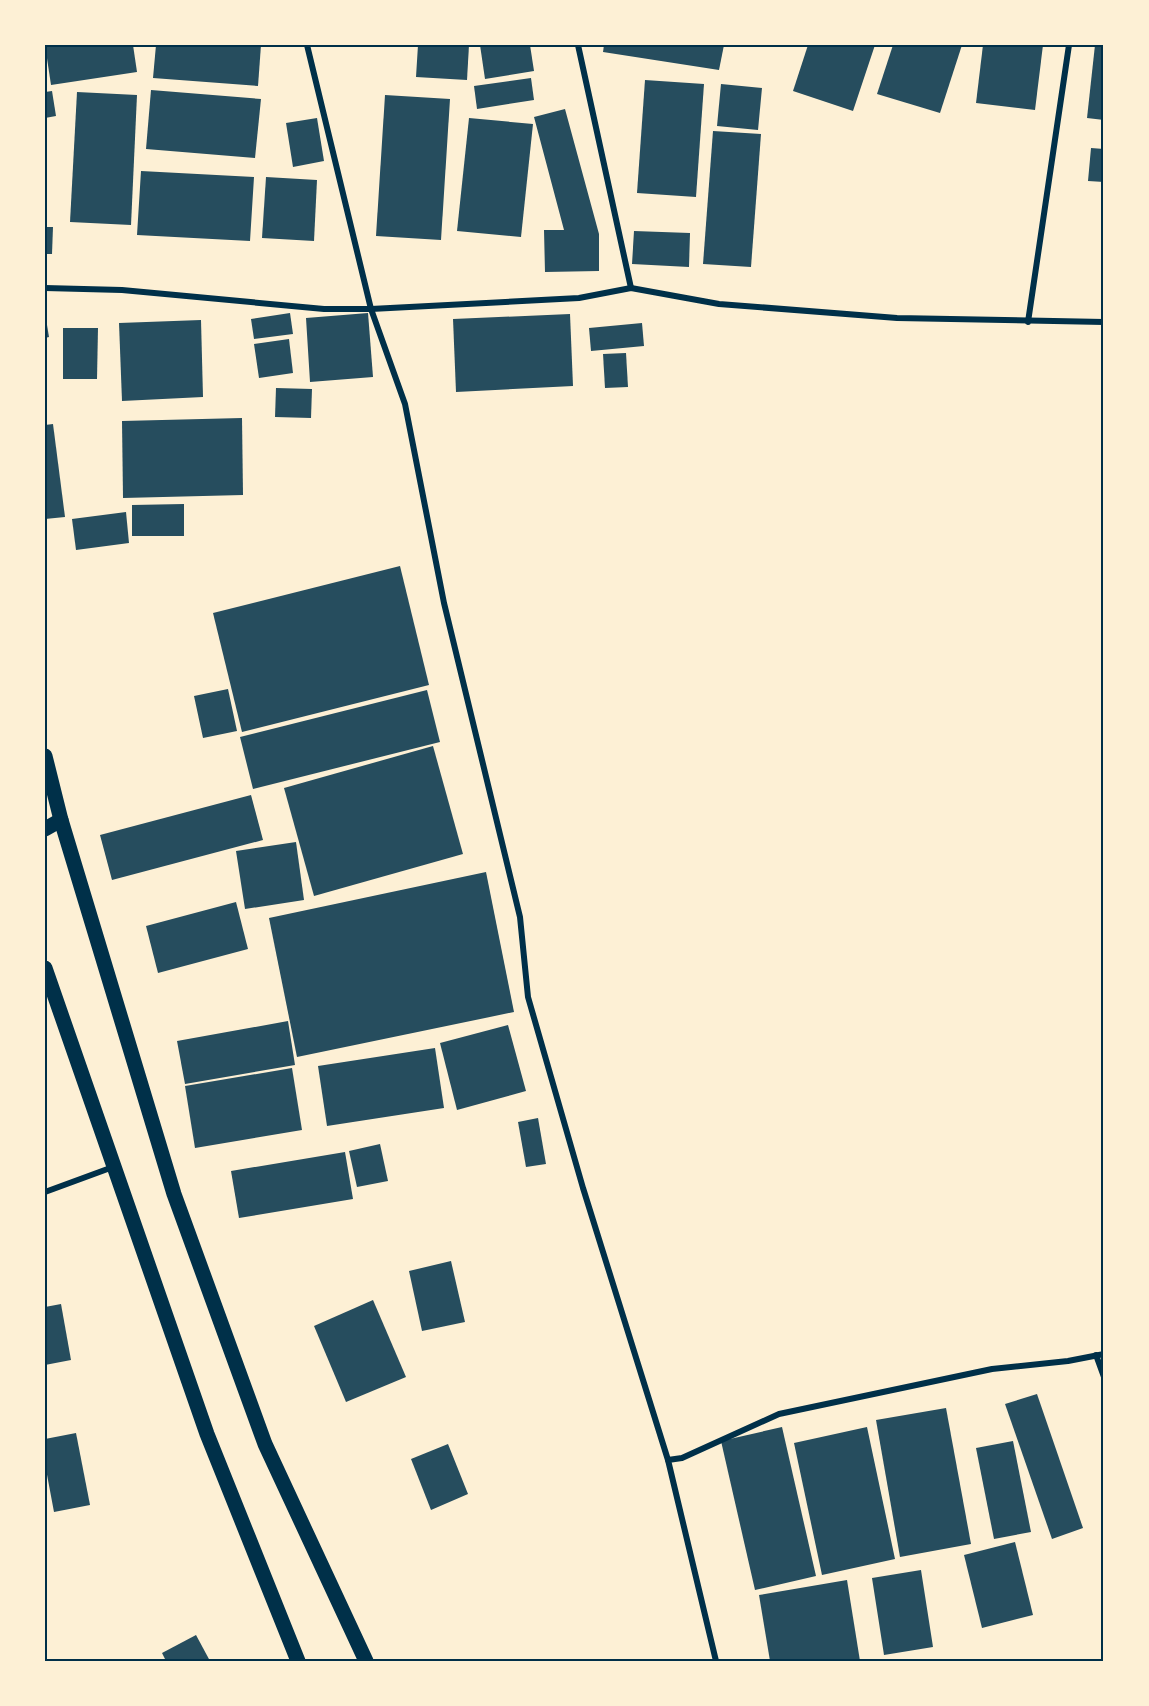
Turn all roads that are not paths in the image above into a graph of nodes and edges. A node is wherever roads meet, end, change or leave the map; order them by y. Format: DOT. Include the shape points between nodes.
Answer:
graph roads {
  1 [pos="307,45"];
  2 [pos="578,45"];
  3 [pos="1069,45"];
  4 [pos="45,288"];
  5 [pos="631,288"];
  6 [pos="371,309"];
  7 [pos="1028,322"];
  8 [pos="1104,322"];
  9 [pos="45,756"];
  10 [pos="61,820"];
  11 [pos="45,829"];
  12 [pos="45,968"];
  13 [pos="113,1167"];
  14 [pos="45,1192"];
  15 [pos="1104,1354"];
  16 [pos="1096,1355"];
  17 [pos="1104,1377"];
  18 [pos="668,1460"];
  19 [pos="298,1661"];
  20 [pos="366,1661"];
  21 [pos="716,1661"];
  1 -- 6 [label="street"];
  2 -- 5 [label="street"];
  3 -- 7 [label="street"];
  4 -- 6 [label="street" via="122,290 324,309"];
  5 -- 6 [label="street" via="579,298"];
  5 -- 7 [label="street" via="719,304 897,318"];
  6 -- 18 [label="street" via="405,404 444,603 520,916 528,997"];
  7 -- 8 [label="street"];
  9 -- 10 [label="main road"];
  10 -- 11 [label="main road"];
  10 -- 20 [label="main road" via="182,1216 265,1444"];
  12 -- 13 [label="main road"];
  13 -- 14 [label="street"];
  13 -- 19 [label="main road" via="207,1434"];
  15 -- 16 [label="street"];
  16 -- 17 [label="street"];
  16 -- 18 [label="street" via="992,1369 779,1414 682,1458"];
  18 -- 21 [label="street"];
}
